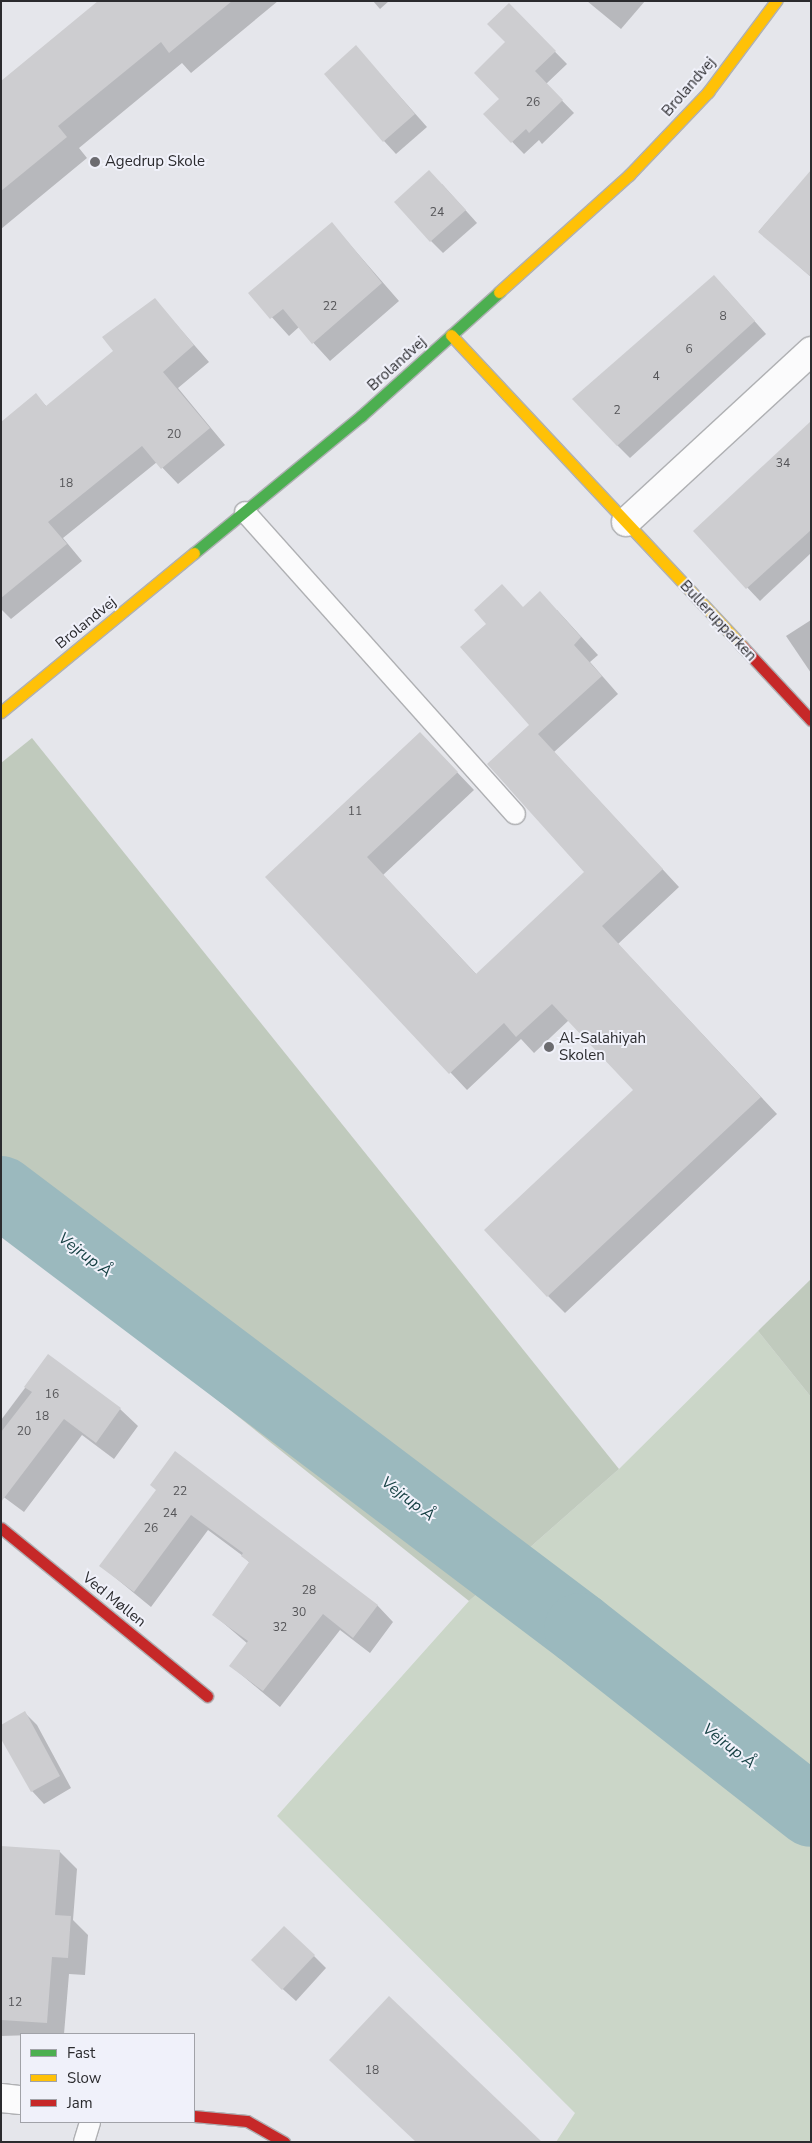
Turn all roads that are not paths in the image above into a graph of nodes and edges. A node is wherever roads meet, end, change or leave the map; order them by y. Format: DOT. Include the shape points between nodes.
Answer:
graph roads {
  1 [pos="776,1"];
  2 [pos="451,335"];
  3 [pos="811,351"];
  4 [pos="245,512"];
  5 [pos="626,522"];
  6 [pos="1,712"];
  7 [pos="811,720"];
  8 [pos="515,814"];
  9 [pos="1,1528"];
  10 [pos="207,1696"];
  11 [pos="1,2098"];
  12 [pos="20,2100"];
  13 [pos="195,2116"];
  14 [pos="90,2123"];
  15 [pos="84,2142"];
  16 [pos="284,2142"];
  1 -- 2 [label="street, Brolandvej" via="708,92 629,175"];
  2 -- 4 [label="street, Brolandvej" via="361,416"];
  2 -- 5 [label="street, Bullerupparken"];
  3 -- 5 [label="street"];
  4 -- 6 [label="street, Brolandvej"];
  4 -- 8 [label="lane"];
  5 -- 7 [label="street, Bullerupparken"];
  9 -- 10 [label="street, Ved Møllen"];
  11 -- 12 [label="street"];
  13 -- 16 [label="street" via="247,2121"];
  14 -- 15 [label="lane"];
}
